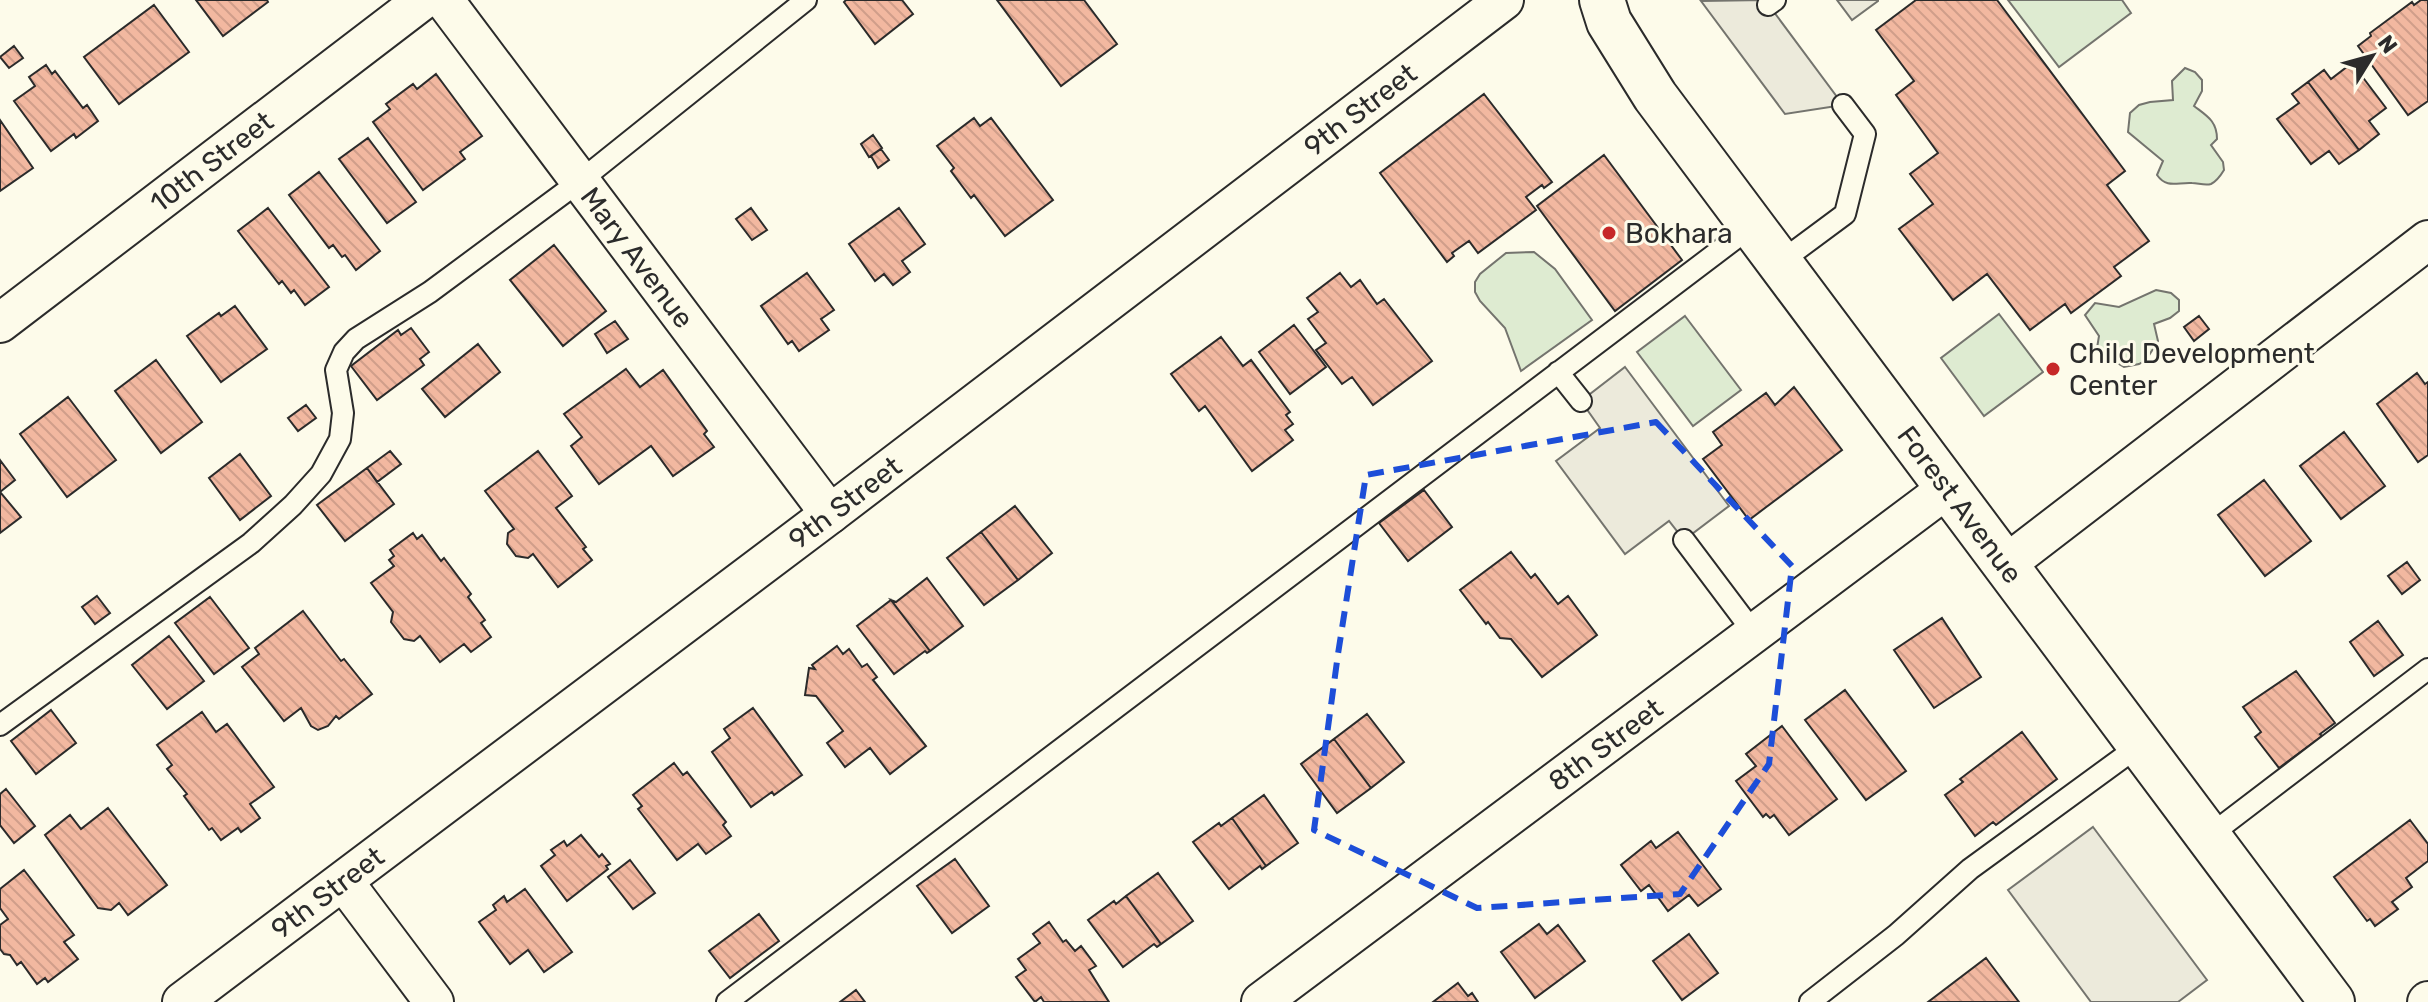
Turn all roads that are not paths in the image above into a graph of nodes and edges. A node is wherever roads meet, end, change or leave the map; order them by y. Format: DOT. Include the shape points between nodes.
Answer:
graph roads {
  1 [pos="423,0"];
  2 [pos="444,0"];
  3 [pos="806,0"];
  4 [pos="1504,0"];
  5 [pos="1602,0"];
  6 [pos="1843,105"];
  7 [pos="580,181"];
  8 [pos="1752,226"];
  9 [pos="2428,240"];
  10 [pos="1779,263"];
  11 [pos="0,323"];
  12 [pos="1558,372"];
  13 [pos="1581,401"];
  14 [pos="1948,488"];
  15 [pos="830,514"];
  16 [pos="1684,540"];
  17 [pos="2005,565"];
  18 [pos="1754,633"];
  19 [pos="2428,669"];
  20 [pos="0,725"];
  21 [pos="2140,745"];
  22 [pos="2209,836"];
  23 [pos="344,882"];
  24 [pos="182,1002"];
  25 [pos="434,1002"];
  26 [pos="727,1002"];
  27 [pos="1261,1002"];
  28 [pos="1810,1002"];
  29 [pos="2332,1002"];
  1 -- 11 [label="street, 10th Street"];
  2 -- 7 [label="street, Mary Avenue"];
  3 -- 7 [label="lane"];
  4 -- 15 [label="street, 9th Street"];
  5 -- 8 [label="street, Forest Avenue" via="1609,22 1655,96"];
  6 -- 10 [label="lane" via="1865,134 1845,214"];
  7 -- 15 [label="street, Mary Avenue"];
  7 -- 20 [label="lane" via="344,352 336,370 343,413 340,439 321,474 293,505 251,543"];
  8 -- 10 [label="street, Forest Avenue"];
  8 -- 12 [label="lane"];
  9 -- 17 [label="street"];
  10 -- 14 [label="street, Forest Avenue"];
  12 -- 13 [label="lane"];
  12 -- 26 [label="lane"];
  14 -- 17 [label="street, Forest Avenue"];
  14 -- 18 [label="street, 8th Street"];
  15 -- 23 [label="street, 9th Street"];
  16 -- 18 [label="lane"];
  17 -- 21 [label="street, Forest Avenue"];
  18 -- 27 [label="street, 8th Street"];
  19 -- 22 [label="lane"];
  21 -- 22 [label="street, Forest Avenue"];
  21 -- 28 [label="lane" via="1970,869"];
  22 -- 29 [label="street, Forest Avenue"];
  23 -- 24 [label="street, 9th Street"];
  23 -- 25 [label="street"];
}
